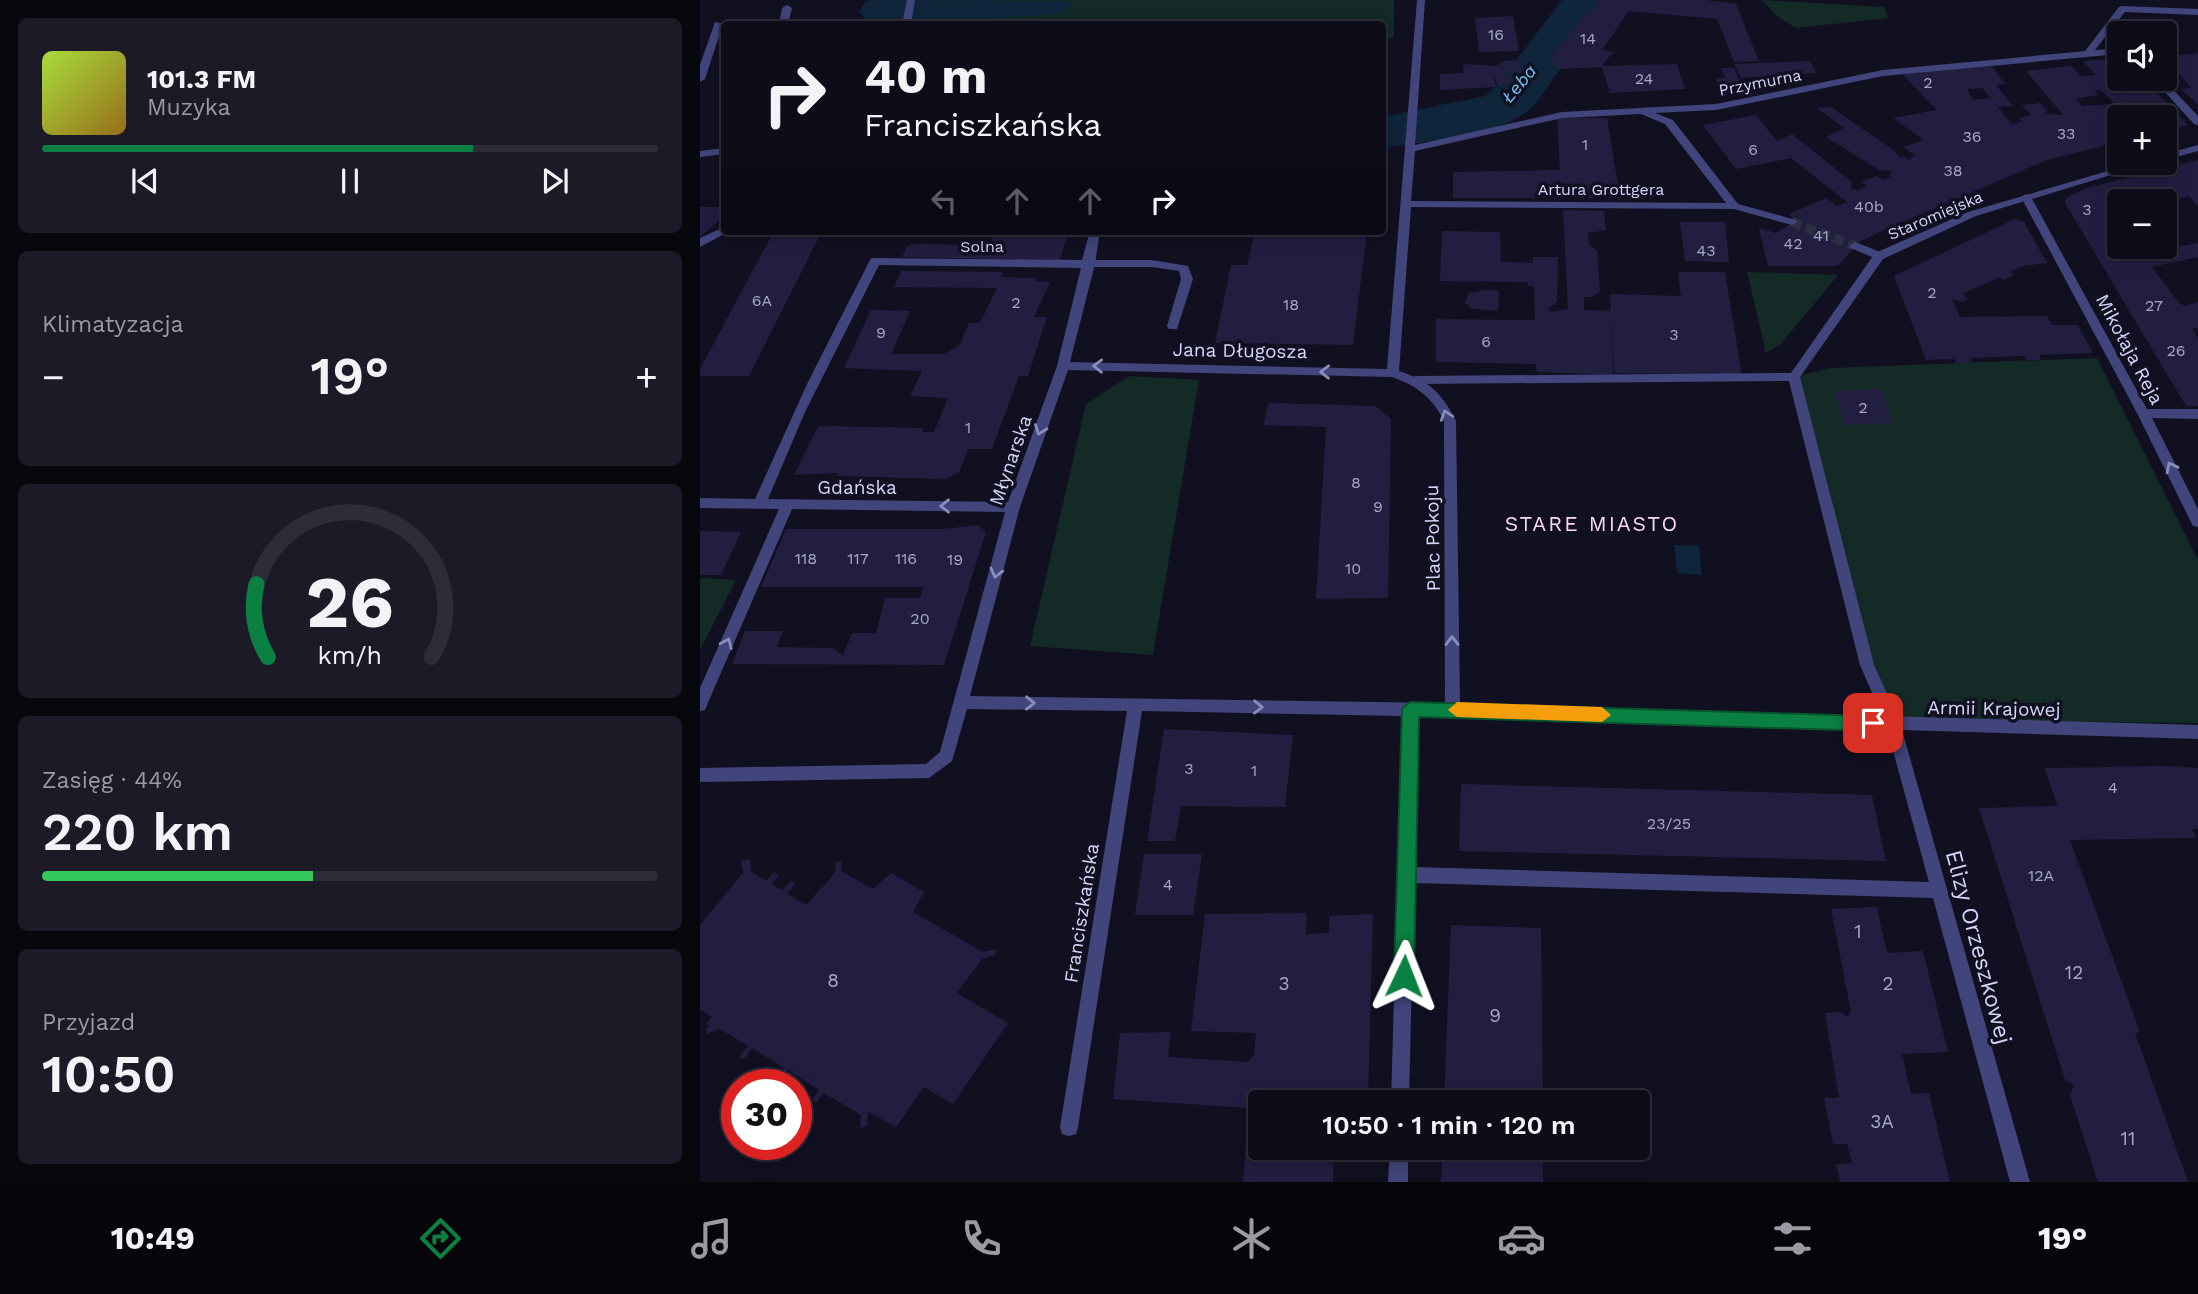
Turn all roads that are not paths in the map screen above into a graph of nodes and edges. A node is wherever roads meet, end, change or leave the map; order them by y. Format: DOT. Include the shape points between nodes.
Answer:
graph roads {
  1 [pos="1421,0"];
  2 [pos="911,2"];
  3 [pos="787,8"];
  4 [pos="2198,12"];
  5 [pos="784,21"];
  6 [pos="908,21"];
  7 [pos="718,24"];
  8 [pos="2107,52"];
  9 [pos="2088,54"];
  10 [pos="703,59"];
  11 [pos="700,79"];
  12 [pos="2169,91"];
  13 [pos="1637,110"];
  14 [pos="2198,122"];
  15 [pos="1410,144"];
  16 [pos="2198,148"];
  17 [pos="721,152"];
  18 [pos="700,154"];
  19 [pos="2177,154"];
  20 [pos="2107,174"];
  21 [pos="2025,197"];
  22 [pos="1408,204"];
  23 [pos="1734,206"];
  24 [pos="1791,222"];
  25 [pos="721,232"];
  26 [pos="1094,235"];
  27 [pos="700,243"];
  28 [pos="1855,246"];
  29 [pos="1880,256"];
  30 [pos="1089,264"];
  31 [pos="1173,326"];
  32 [pos="1063,366"];
  33 [pos="1393,373"];
  34 [pos="1794,377"];
  35 [pos="1415,380"];
  36 [pos="2143,413"];
  37 [pos="2198,414"];
  38 [pos="700,503"];
  39 [pos="759,505"];
  40 [pos="787,506"];
  41 [pos="1013,507"];
  42 [pos="2198,522"];
  43 [pos="962,702"];
  44 [pos="700,705"];
  45 [pos="1135,705"];
  46 [pos="1410,709"];
  47 [pos="1453,710"];
  48 [pos="1893,724"];
  49 [pos="2198,732"];
  50 [pos="700,775"];
  51 [pos="1406,874"];
  52 [pos="1939,890"];
  53 [pos="1400,1090"];
  54 [pos="1069,1128"];
  55 [pos="1399,1160"];
  56 [pos="1398,1182"];
  57 [pos="2020,1182"];
  1 -- 15 [label="street"];
  2 -- 6 [label="street"];
  3 -- 5 [label="street"];
  4 -- 9 [label="street" via="2122,9"];
  7 -- 10 [label="street"];
  8 -- 9 [label="street, Przymurna"];
  9 -- 13 [label="street, Przymurna" via="1884,73 1716,107"];
  10 -- 11 [label="street"];
  12 -- 14 [label="street"];
  13 -- 15 [label="street, Przymurna" via="1562,115"];
  13 -- 23 [label="street" via="1669,122"];
  15 -- 22 [label="street"];
  16 -- 19 [label="street"];
  17 -- 18 [label="street"];
  20 -- 21 [label="street, Staromiejska"];
  21 -- 29 [label="street, Staromiejska" via="1972,214"];
  21 -- 36 [label="street, Mikołaja Reja"];
  22 -- 23 [label="street, Artura Grottgera"];
  22 -- 33 [label="street"];
  23 -- 24 [label="street, Artura Grottgera"];
  25 -- 27 [label="street"];
  26 -- 30 [label="street, Młynarska"];
  28 -- 29 [label="street"];
  29 -- 34 [label="street, Staromiejska"];
  30 -- 31 [label="street, Solna" via="1171,262 1184,269 1187,279"];
  30 -- 32 [label="street, Młynarska"];
  30 -- 39 [label="street, Solna" via="875,261 811,383"];
  33 -- 32 [label="street, Jana Długosza, one-way"];
  32 -- 41 [label="street, Młynarska, one-way"];
  33 -- 35 [label="street, Jana Długosza"];
  34 -- 35 [label="street"];
  34 -- 48 [label="street, Elizy Orzeszkowej" via="1867,665"];
  47 -- 35 [label="street, Plac Pokoju, one-way" via="1450,421 1439,397"];
  36 -- 37 [label="street"];
  42 -- 36 [label="street, Mikołaja Reja, one-way"];
  38 -- 39 [label="street, Gdańska"];
  39 -- 40 [label="street, Gdańska"];
  41 -- 40 [label="street, Gdańska, one-way"];
  44 -- 40 [label="street, one-way"];
  41 -- 43 [label="street, Młynarska, one-way"];
  43 -- 45 [label="street, one-way"];
  43 -- 50 [label="street, Młynarska" via="947,756 929,771"];
  45 -- 46 [label="street, one-way"];
  45 -- 54 [label="street, Franciszkańska"];
  46 -- 47 [label="street"];
  46 -- 51 [label="street"];
  47 -- 48 [label="street, Armii Krajowej"];
  48 -- 49 [label="street, Armii Krajowej"];
  48 -- 52 [label="street, Elizy Orzeszkowej"];
  51 -- 52 [label="street"];
  51 -- 53 [label="street"];
  52 -- 57 [label="street, Elizy Orzeszkowej"];
  55 -- 56 [label="street"];
}
